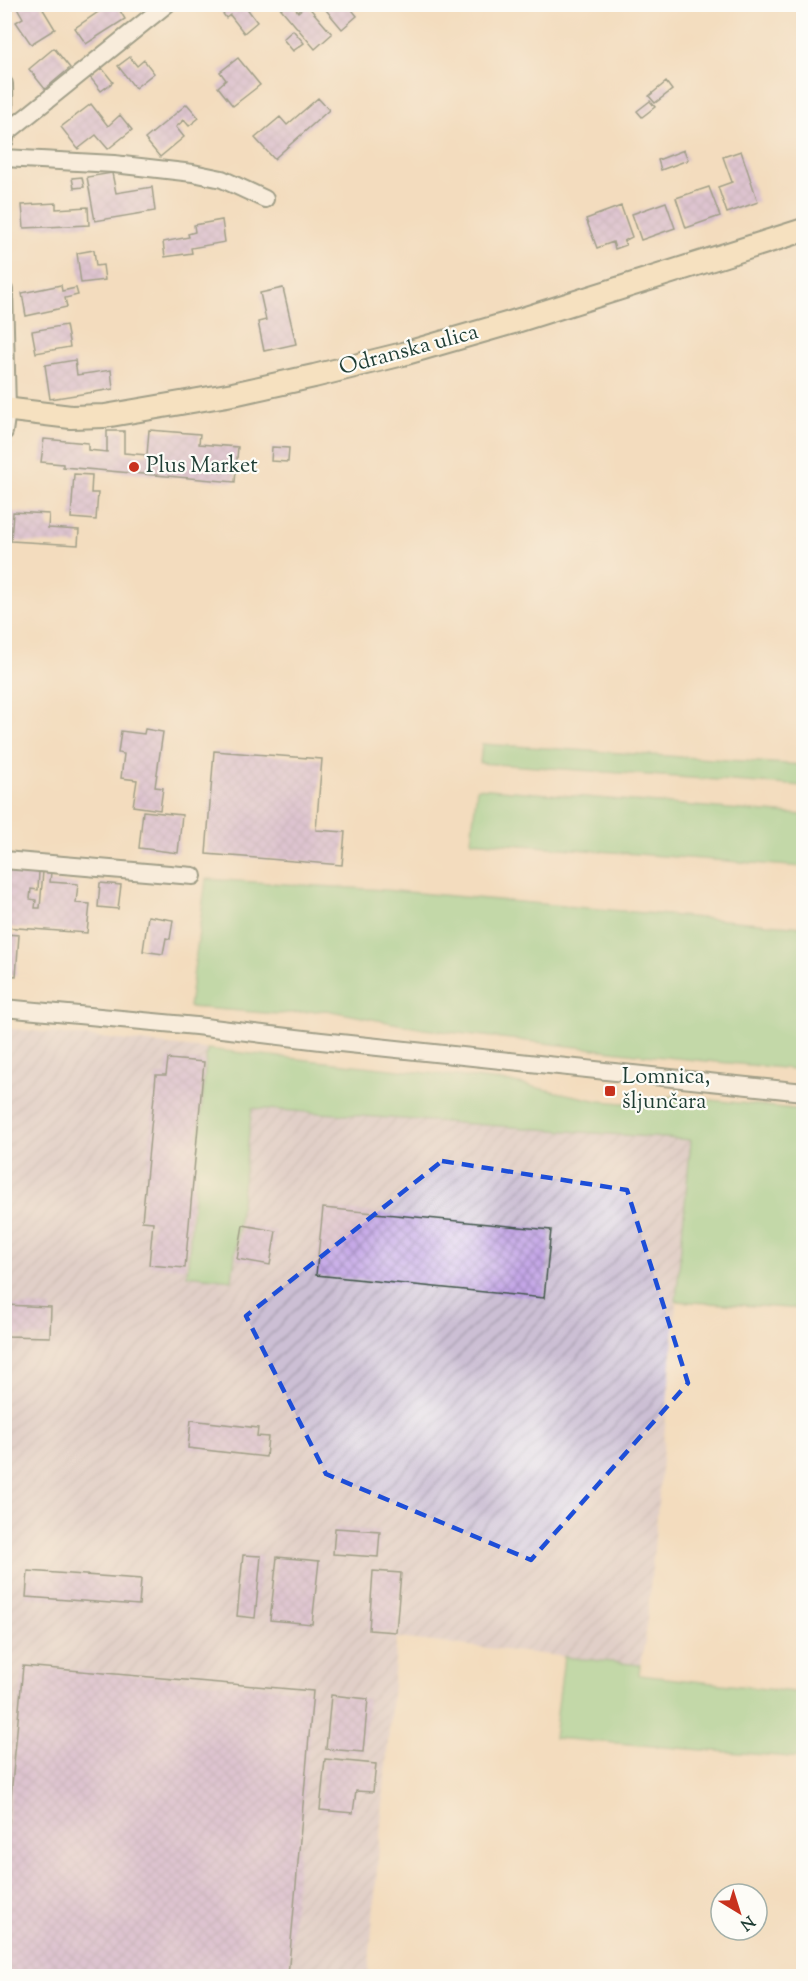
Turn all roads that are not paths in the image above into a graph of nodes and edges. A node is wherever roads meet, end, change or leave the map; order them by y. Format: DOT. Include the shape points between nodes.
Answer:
graph roads {
  1 [pos="167,4"];
  2 [pos="4,84"];
  3 [pos="5,134"];
  4 [pos="4,145"];
  5 [pos="4,158"];
  6 [pos="265,199"];
  7 [pos="804,230"];
  8 [pos="4,290"];
  9 [pos="5,417"];
  10 [pos="4,860"];
  11 [pos="193,876"];
  12 [pos="4,1008"];
  13 [pos="804,1092"];
  1 -- 3 [label="street"];
  2 -- 3 [label="street"];
  3 -- 4 [label="street"];
  5 -- 6 [label="street" via="193,173 222,179"];
  7 -- 9 [label="main road, Odranska ulica" via="510,323 314,376 105,416"];
  8 -- 9 [label="street"];
  10 -- 11 [label="street"];
  12 -- 13 [label="street"];
}
